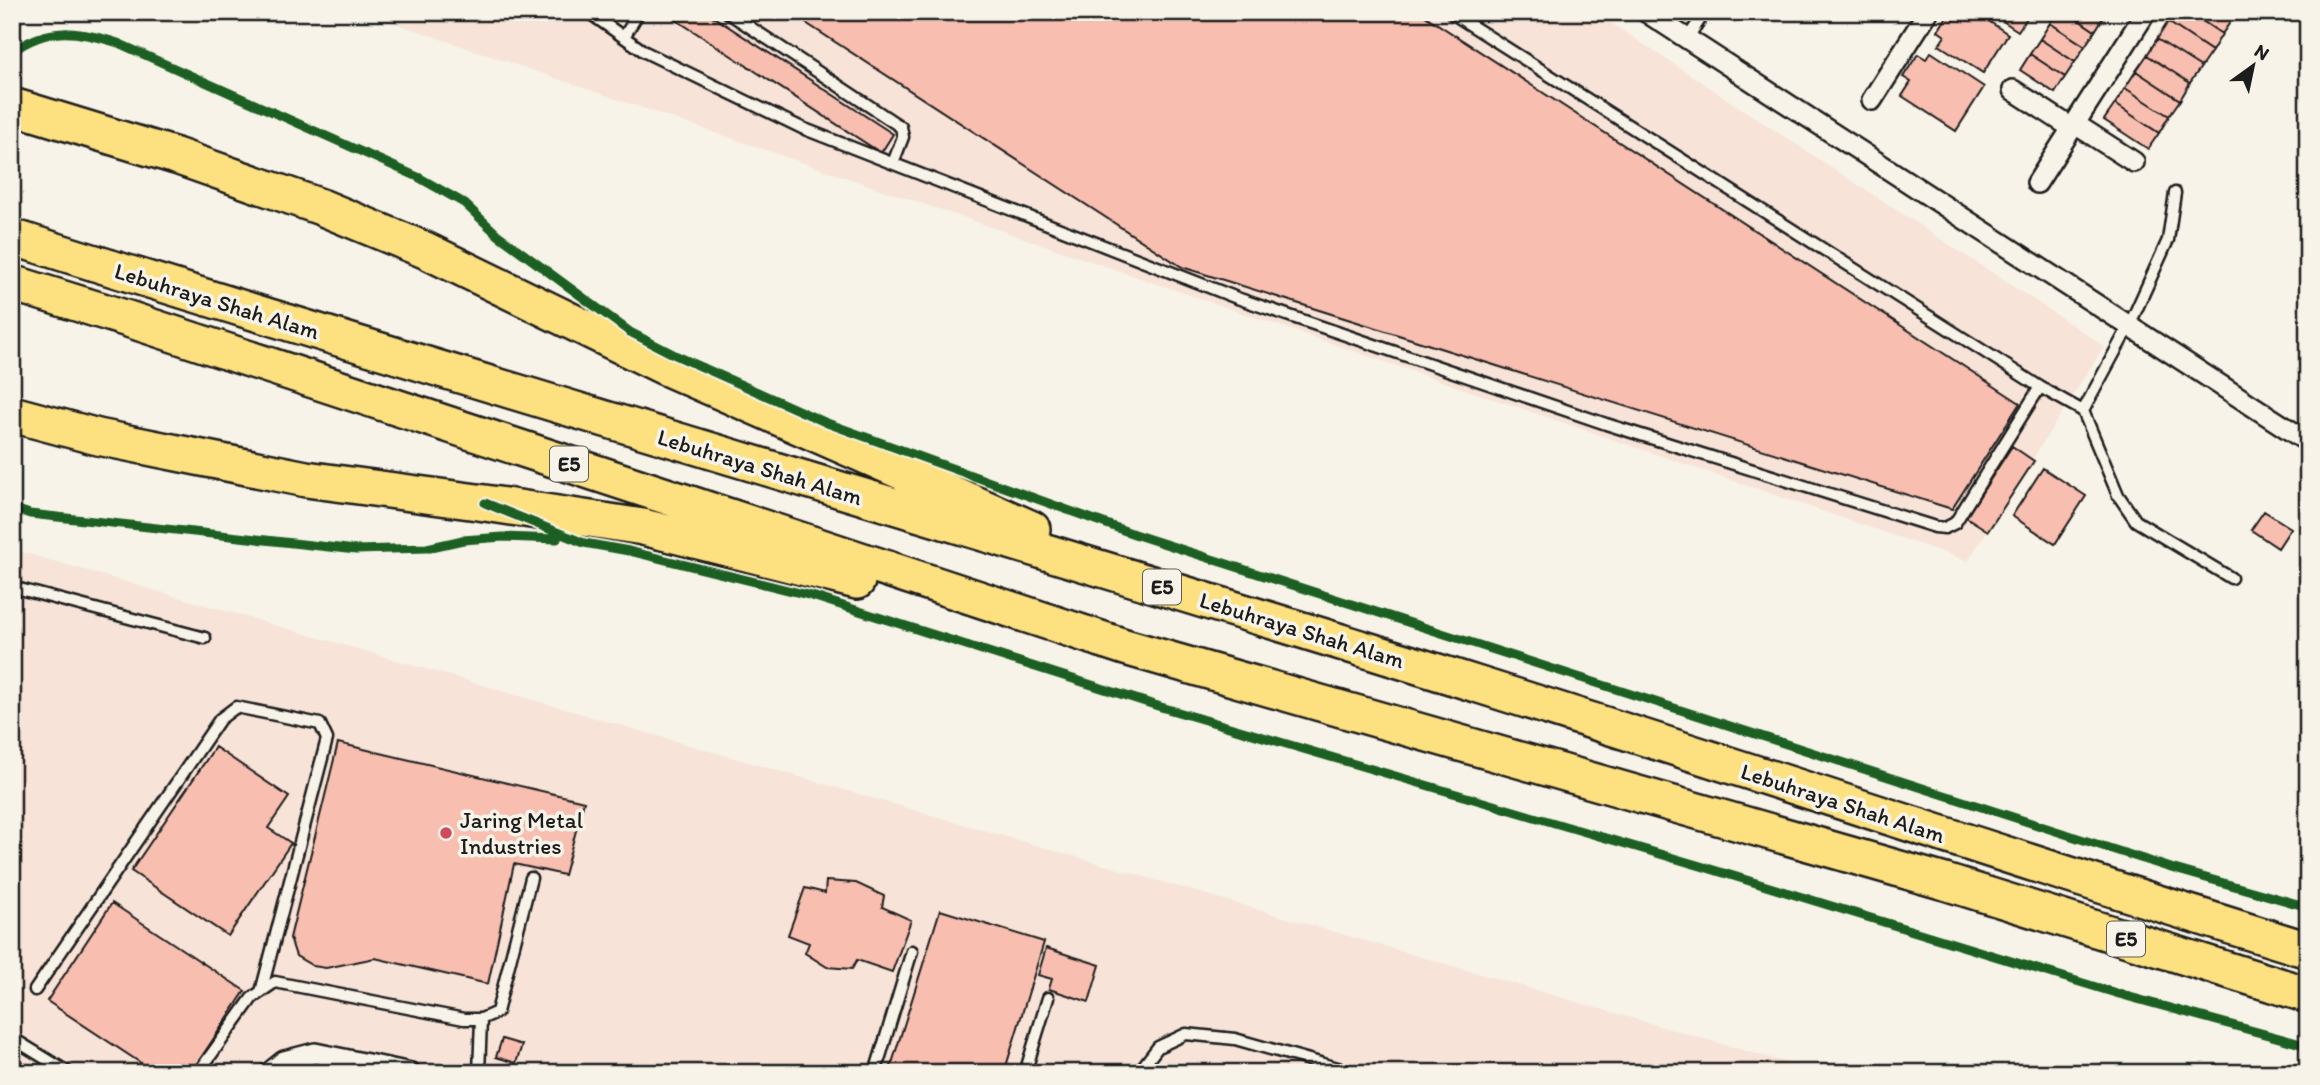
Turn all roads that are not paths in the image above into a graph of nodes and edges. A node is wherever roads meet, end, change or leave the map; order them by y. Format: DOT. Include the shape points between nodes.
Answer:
graph roads {
  1 [pos="588,12"];
  2 [pos="639,12"];
  3 [pos="727,12"];
  4 [pos="1450,12"];
  5 [pos="1646,12"];
  6 [pos="1705,12"];
  7 [pos="1928,12"];
  8 [pos="2146,12"];
  9 [pos="624,37"];
  10 [pos="1687,39"];
  11 [pos="2013,90"];
  12 [pos="1872,100"];
  13 [pos="12,106"];
  14 [pos="2074,126"];
  15 [pos="2134,162"];
  16 [pos="892,163"];
  17 [pos="2037,183"];
  18 [pos="2175,193"];
  19 [pos="12,237"];
  20 [pos="12,284"];
  21 [pos="2130,326"];
  22 [pos="2040,387"];
  23 [pos="2083,411"];
  24 [pos="12,414"];
  25 [pos="2308,442"];
  26 [pos="2231,578"];
  27 [pos="12,587"];
  28 [pos="1208,601"];
  29 [pos="205,638"];
  30 [pos="1125,647"];
  31 [pos="531,878"];
  32 [pos="2308,950"];
  33 [pos="912,951"];
  34 [pos="35,990"];
  35 [pos="261,992"];
  36 [pos="2308,995"];
  37 [pos="1048,998"];
  38 [pos="481,1019"];
  39 [pos="12,1038"];
  40 [pos="69,1073"];
  41 [pos="198,1073"];
  42 [pos="269,1073"];
  43 [pos="411,1073"];
  44 [pos="479,1073"];
  45 [pos="875,1073"];
  46 [pos="1025,1073"];
  47 [pos="1138,1073"];
  48 [pos="1355,1073"];
  1 -- 9 [label="lane"];
  2 -- 9 [label="lane"];
  3 -- 16 [label="lane" via="901,127 904,137"];
  4 -- 22 [label="lane"];
  5 -- 10 [label="street"];
  6 -- 10 [label="lane"];
  7 -- 12 [label="street"];
  8 -- 14 [label="street"];
  9 -- 16 [label="lane" via="645,52 802,128"];
  10 -- 21 [label="street"];
  11 -- 14 [label="street"];
  13 -- 28 [label="highway" via="333,211 425,250 664,368"];
  14 -- 15 [label="street"];
  14 -- 17 [label="street"];
  16 -- 22 [label="lane" via="1237,298 1606,424 1934,527 1955,523"];
  18 -- 21 [label="lane" via="2168,240"];
  19 -- 28 [label="highway, Lebuhraya Shah Alam / E5"];
  20 -- 30 [label="highway, Lebuhraya Shah Alam / E5"];
  21 -- 23 [label="lane"];
  21 -- 25 [label="street"];
  22 -- 23 [label="lane"];
  23 -- 26 [label="lane" via="2118,495 2136,521"];
  24 -- 30 [label="highway" via="98,437 306,480 643,527"];
  27 -- 29 [label="lane"];
  28 -- 32 [label="highway, Lebuhraya Shah Alam / E5"];
  30 -- 36 [label="highway, Lebuhraya Shah Alam / E5" via="1945,882"];
  31 -- 38 [label="lane" via="497,1012"];
  33 -- 45 [label="lane"];
  34 -- 35 [label="lane" via="220,719 236,707 320,724 327,739"];
  35 -- 38 [label="lane" via="275,982"];
  35 -- 41 [label="lane"];
  37 -- 46 [label="lane"];
  38 -- 44 [label="lane"];
  39 -- 40 [label="lane"];
  42 -- 43 [label="street" via="284,1061 315,1053"];
  47 -- 48 [label="lane" via="1158,1046 1186,1034 1236,1039"];
}
